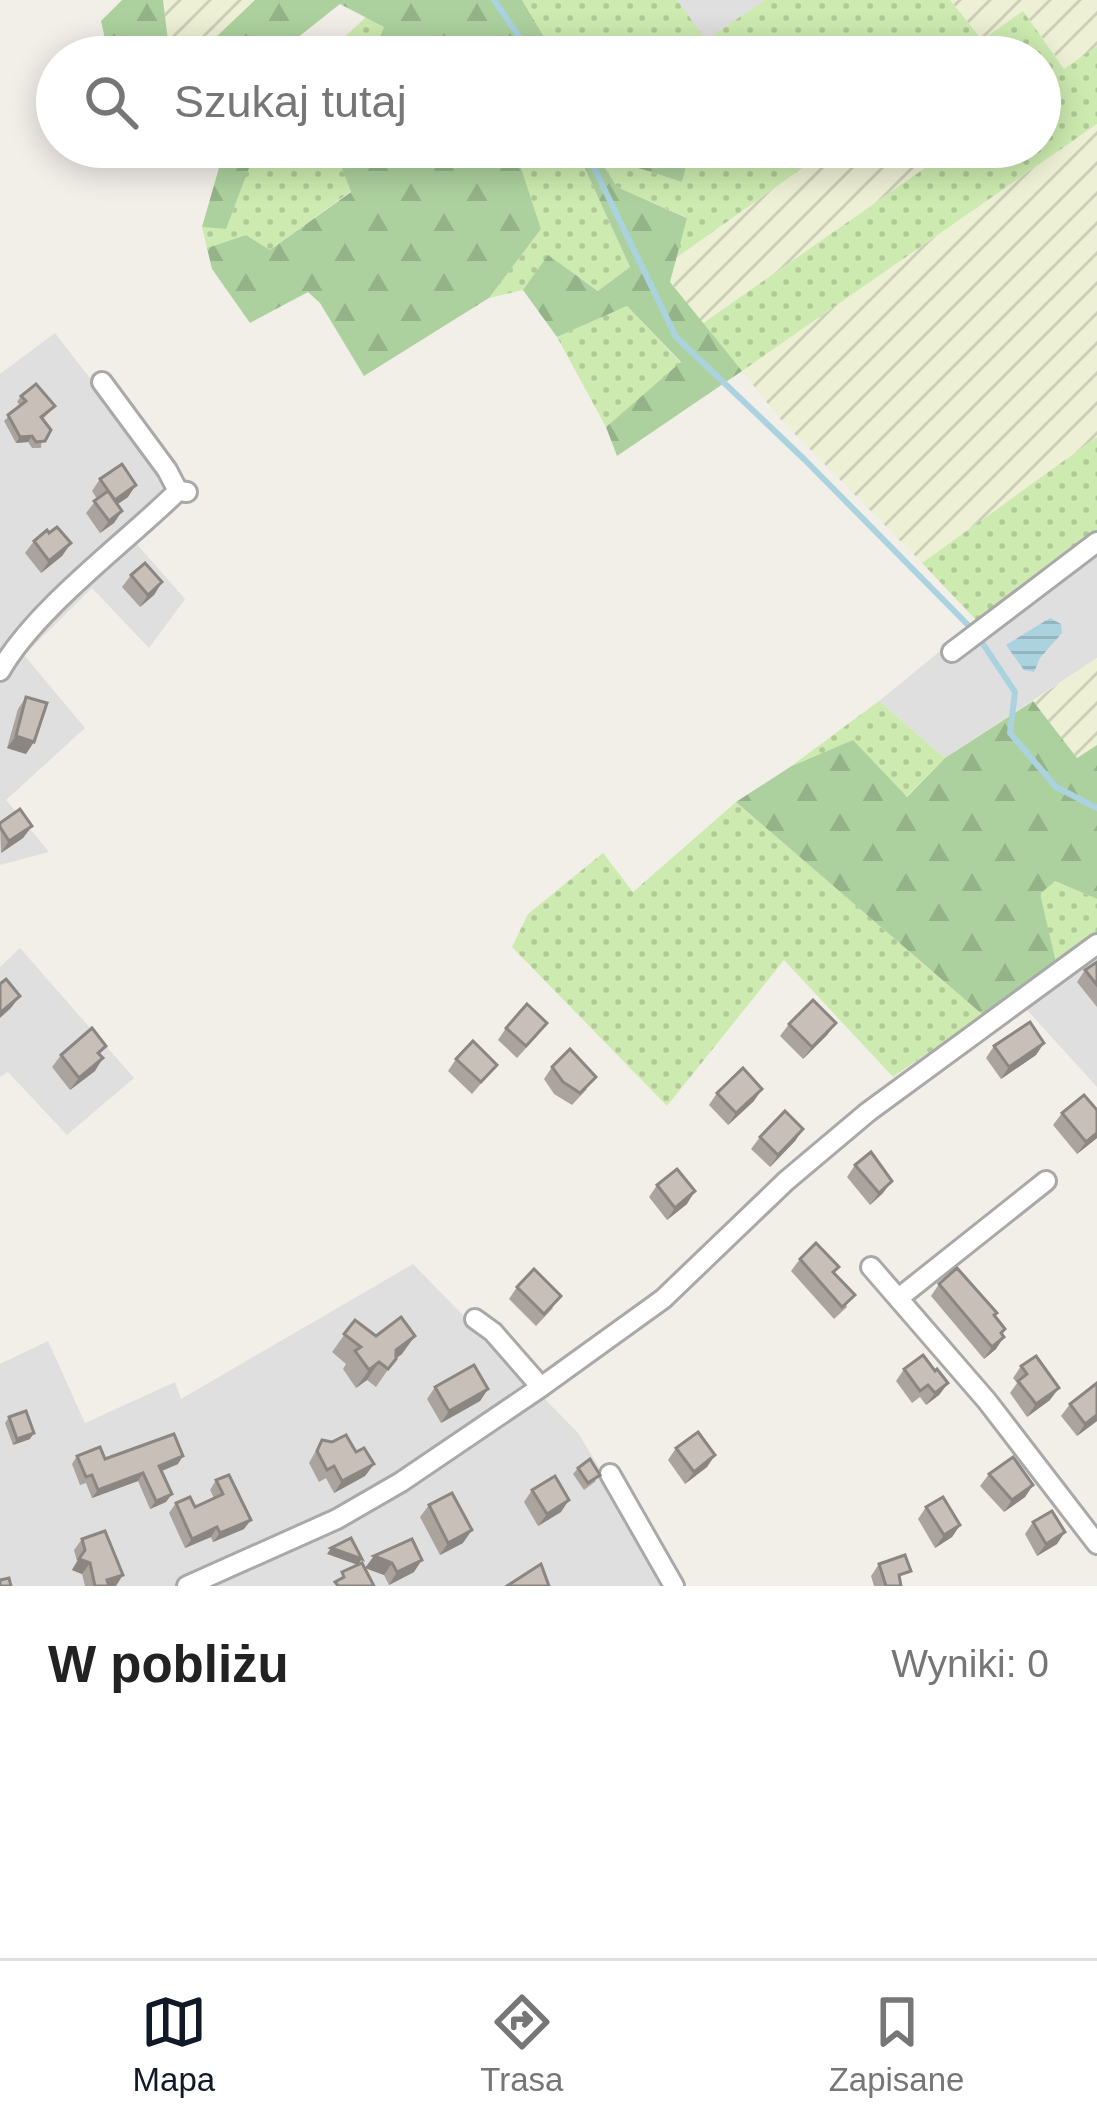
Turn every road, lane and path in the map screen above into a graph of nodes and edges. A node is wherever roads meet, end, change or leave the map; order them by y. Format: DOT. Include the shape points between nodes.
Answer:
graph roads {
  1 [pos="102,382"];
  2 [pos="1097,542"];
  3 [pos="952,652"];
  4 [pos="0,670"];
  5 [pos="1097,944"];
  6 [pos="1046,1181"];
  7 [pos="872,1267"];
  8 [pos="900,1297"];
  9 [pos="475,1319"];
  10 [pos="541,1387"];
  11 [pos="610,1474"];
  12 [pos="1097,1544"];
  13 [pos="187,1586"];
  14 [pos="674,1586"];
  1 -- 4 [label="street" via="183,492 28,631"];
  2 -- 3 [label="street"];
  5 -- 10 [label="street" via="868,1112 663,1299"];
  6 -- 8 [label="street"];
  7 -- 8 [label="street"];
  8 -- 12 [label="street"];
  9 -- 10 [label="street"];
  10 -- 13 [label="street" via="337,1519"];
  11 -- 14 [label="street"];
}
